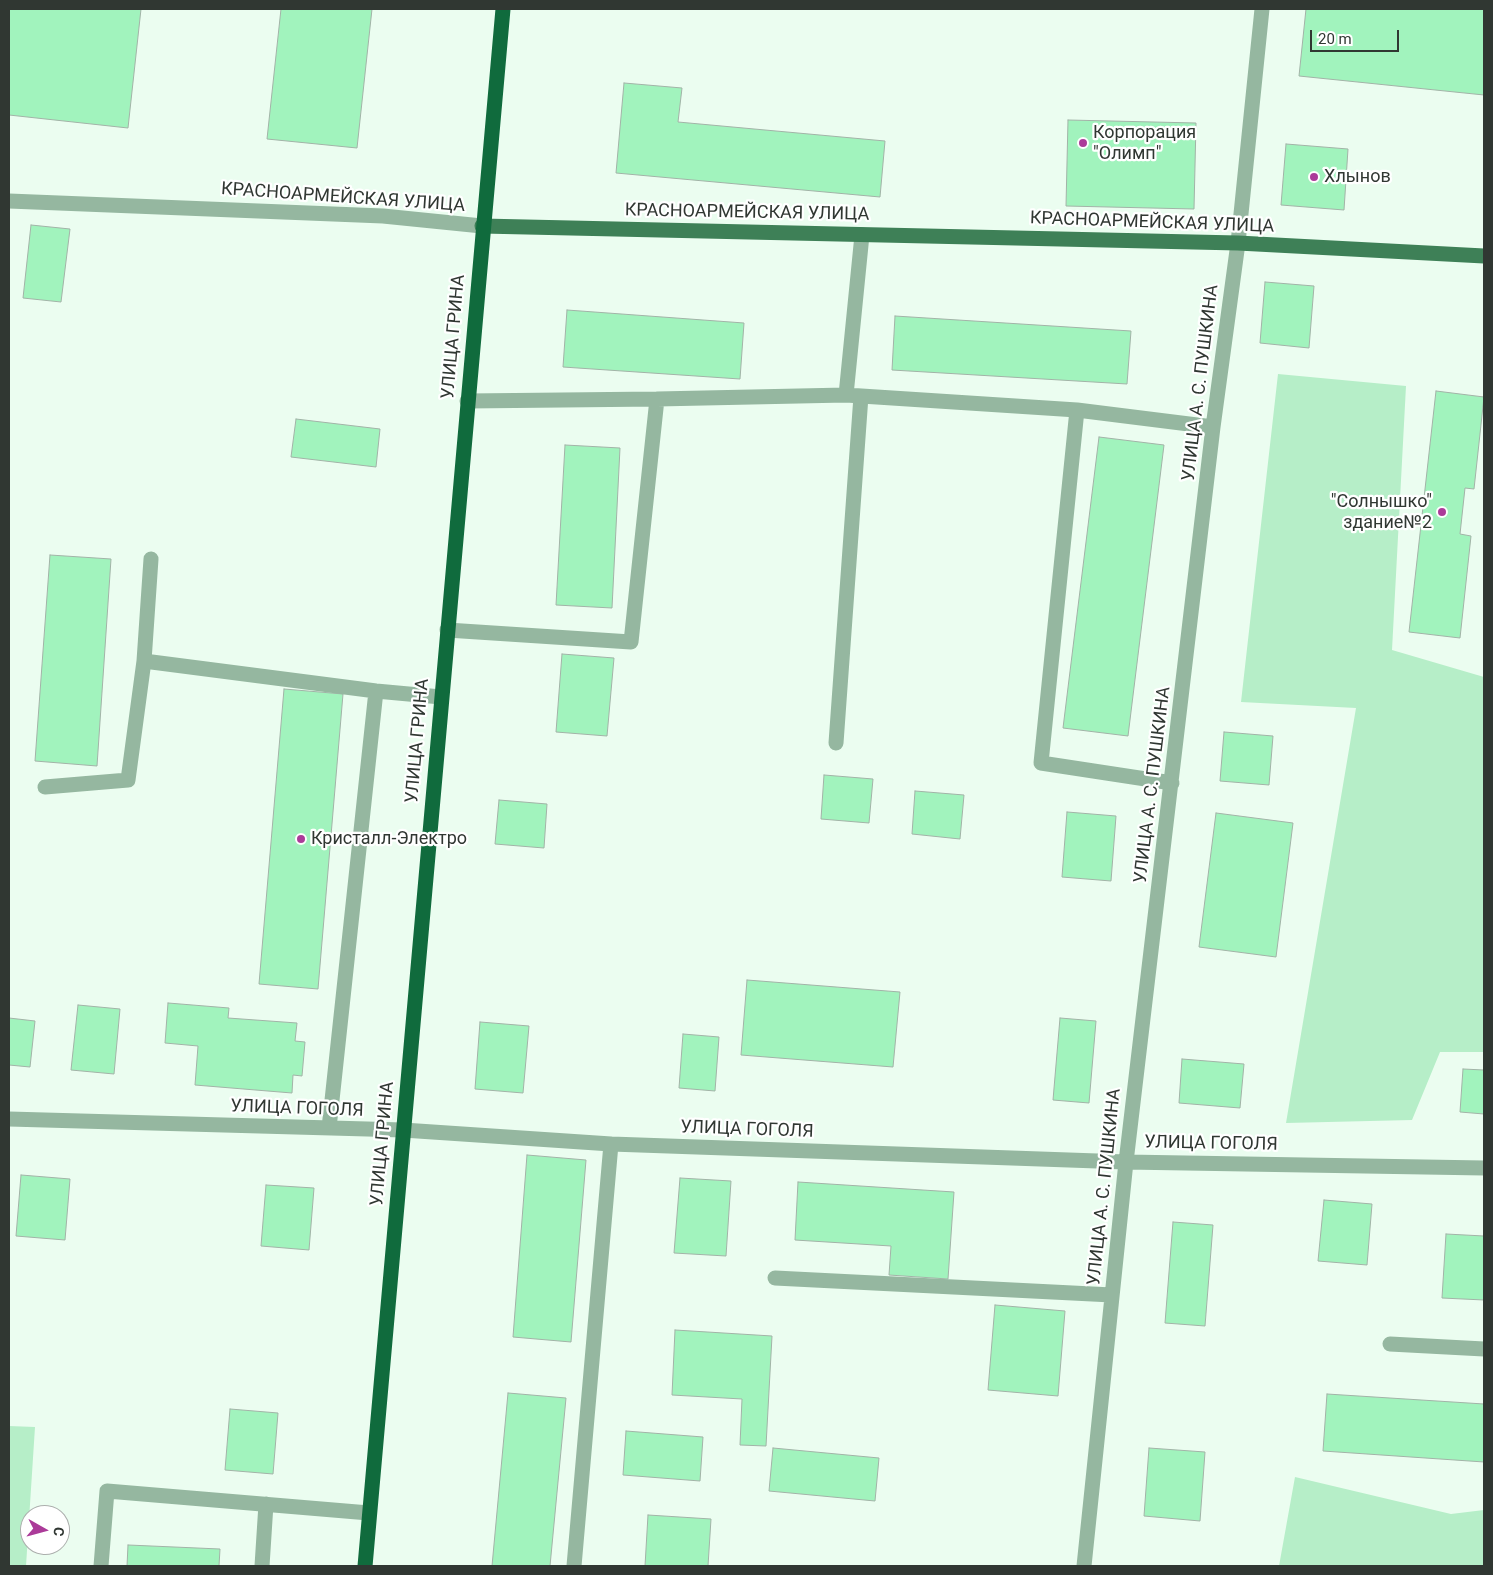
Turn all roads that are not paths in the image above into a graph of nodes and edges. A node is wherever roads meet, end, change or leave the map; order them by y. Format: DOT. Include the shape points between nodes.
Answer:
graph roads {
  1 [pos="503,9"];
  2 [pos="1262,9"];
  3 [pos="9,201"];
  4 [pos="482,226"];
  5 [pos="862,235"];
  6 [pos="1238,242"];
  7 [pos="1484,256"];
  8 [pos="853,396"];
  9 [pos="657,400"];
  10 [pos="467,401"];
  11 [pos="1077,410"];
  12 [pos="1213,427"];
  13 [pos="151,559"];
  14 [pos="447,630"];
  15 [pos="144,661"];
  16 [pos="376,691"];
  17 [pos="441,696"];
  18 [pos="836,743"];
  19 [pos="1172,783"];
  20 [pos="45,787"];
  21 [pos="9,1119"];
  22 [pos="329,1128"];
  23 [pos="403,1130"];
  24 [pos="611,1144"];
  25 [pos="1126,1162"];
  26 [pos="1484,1168"];
  27 [pos="775,1278"];
  28 [pos="1112,1295"];
  29 [pos="1390,1344"];
  30 [pos="1484,1349"];
  31 [pos="266,1504"];
  32 [pos="369,1513"];
  33 [pos="102,1566"];
  34 [pos="262,1566"];
  35 [pos="365,1566"];
  36 [pos="574,1566"];
  37 [pos="1084,1566"];
  1 -- 4 [label="highway, УЛИЦА ГРИНА"];
  2 -- 6 [label="street, УЛИЦА А. С. ПУШКИНА"];
  3 -- 4 [label="street, КРАСНОАРМЕЙСКАЯ УЛИЦА" via="383,216"];
  4 -- 5 [label="main road, КРАСНОАРМЕЙСКАЯ УЛИЦА"];
  4 -- 10 [label="highway, УЛИЦА ГРИНА"];
  5 -- 6 [label="main road, КРАСНОАРМЕЙСКАЯ УЛИЦА"];
  5 -- 8 [label="street"];
  6 -- 7 [label="main road, КРАСНОАРМЕЙСКАЯ УЛИЦА"];
  6 -- 12 [label="street, УЛИЦА А. С. ПУШКИНА"];
  8 -- 9 [label="street"];
  8 -- 11 [label="street"];
  8 -- 18 [label="street"];
  9 -- 10 [label="street"];
  9 -- 14 [label="street" via="631,642"];
  10 -- 14 [label="highway, УЛИЦА ГРИНА"];
  11 -- 12 [label="street"];
  11 -- 19 [label="street" via="1041,763"];
  12 -- 19 [label="street, УЛИЦА А. С. ПУШКИНА"];
  13 -- 15 [label="street"];
  14 -- 17 [label="highway, УЛИЦА ГРИНА"];
  15 -- 16 [label="street"];
  15 -- 20 [label="street" via="128,780"];
  16 -- 17 [label="street"];
  16 -- 22 [label="street"];
  17 -- 23 [label="highway, УЛИЦА ГРИНА"];
  19 -- 25 [label="street, УЛИЦА А. С. ПУШКИНА"];
  21 -- 22 [label="street, УЛИЦА ГОГОЛЯ"];
  22 -- 23 [label="street, УЛИЦА ГОГОЛЯ"];
  23 -- 24 [label="street, УЛИЦА ГОГОЛЯ"];
  23 -- 32 [label="highway, УЛИЦА ГРИНА"];
  24 -- 25 [label="street, УЛИЦА ГОГОЛЯ"];
  24 -- 36 [label="street"];
  25 -- 26 [label="street, УЛИЦА ГОГОЛЯ"];
  25 -- 28 [label="street, УЛИЦА А. С. ПУШКИНА"];
  27 -- 28 [label="street"];
  28 -- 37 [label="street, УЛИЦА А. С. ПУШКИНА"];
  29 -- 30 [label="street"];
  31 -- 32 [label="street"];
  31 -- 33 [label="street" via="107,1490"];
  31 -- 34 [label="street"];
  32 -- 35 [label="highway, УЛИЦА ГРИНА"];
}
